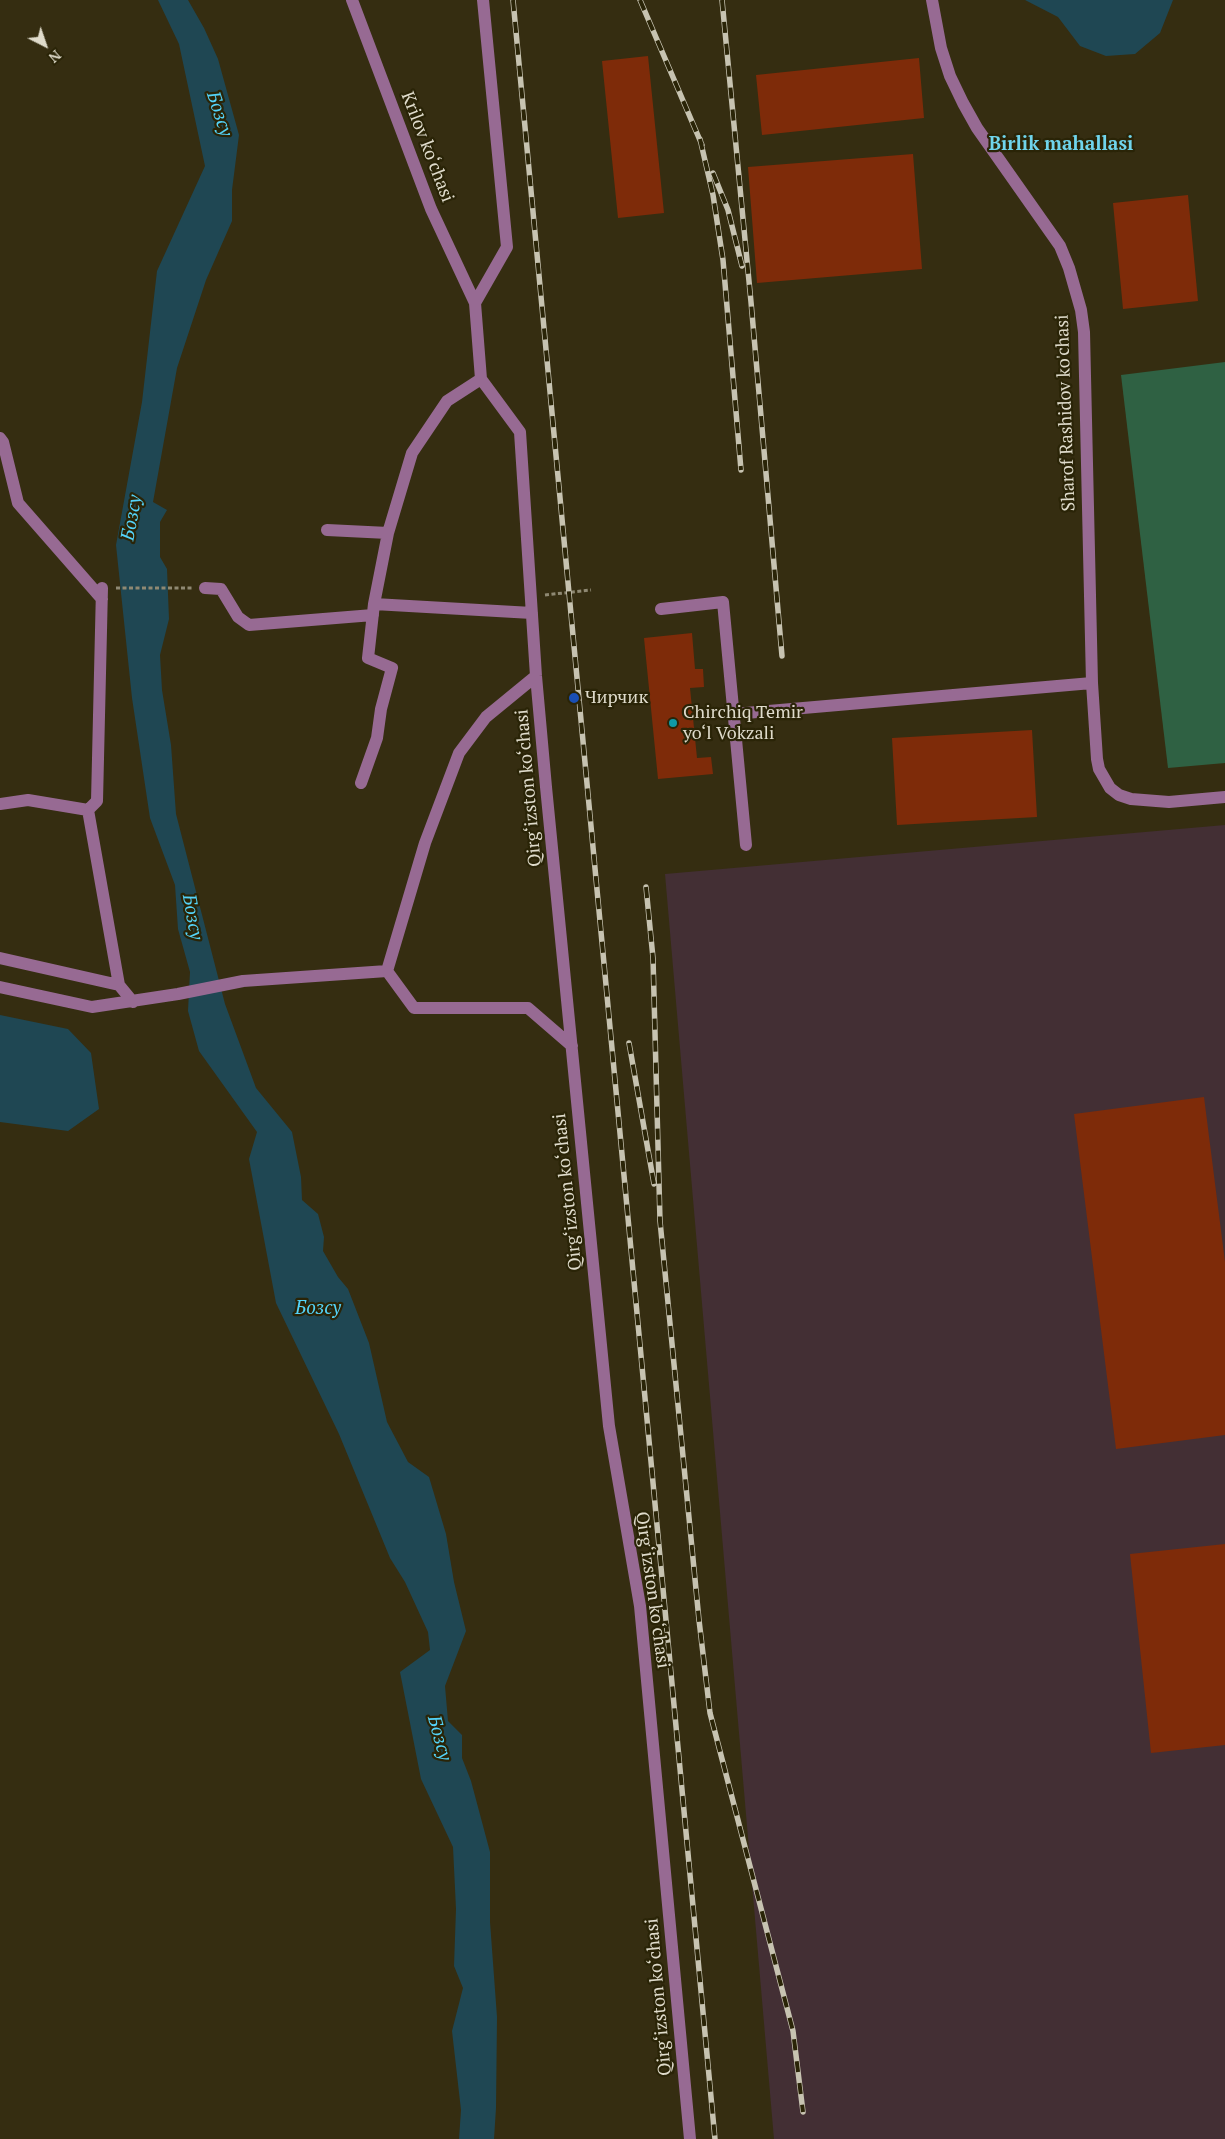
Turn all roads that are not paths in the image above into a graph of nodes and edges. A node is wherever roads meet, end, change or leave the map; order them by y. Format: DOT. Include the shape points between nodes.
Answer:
graph roads {
  1 [pos="352,0"];
  2 [pos="483,0"];
  3 [pos="932,0"];
  4 [pos="475,303"];
  5 [pos="481,379"];
  6 [pos="0,438"];
  7 [pos="327,530"];
  8 [pos="388,533"];
  9 [pos="205,588"];
  10 [pos="373,609"];
  11 [pos="661,609"];
  12 [pos="532,613"];
  13 [pos="536,676"];
  14 [pos="1092,683"];
  15 [pos="734,714"];
  16 [pos="360,783"];
  17 [pos="1225,797"];
  18 [pos="0,804"];
  19 [pos="88,810"];
  20 [pos="746,845"];
  21 [pos="0,958"];
  22 [pos="387,972"];
  23 [pos="120,985"];
  24 [pos="0,987"];
  25 [pos="133,1002"];
  26 [pos="572,1046"];
  27 [pos="690,2139"];
  1 -- 4 [label="street, Krilov ko‘chasi" via="431,209"];
  2 -- 4 [label="street" via="507,247"];
  3 -- 14 [label="street, Sharof Rashidov ko'chasi" via="941,48 963,103 1060,246 1079,304 1084,332"];
  4 -- 5 [label="street"];
  5 -- 8 [label="street" via="447,401 412,453"];
  5 -- 12 [label="street, Qirg‘izston ko‘chasi" via="520,432"];
  6 -- 19 [label="street" via="18,503 102,594 97,801"];
  7 -- 8 [label="street"];
  8 -- 10 [label="street"];
  9 -- 10 [label="street" via="221,589 238,617 249,625"];
  10 -- 12 [label="street"];
  10 -- 16 [label="street" via="368,658 392,668 377,738"];
  11 -- 15 [label="street" via="723,602"];
  12 -- 13 [label="street, Qirg‘izston ko‘chasi"];
  13 -- 22 [label="street, Qirg‘izston ko‘chasi" via="486,717 459,753 425,843"];
  13 -- 26 [label="street, Qirg‘izston ko‘chasi"];
  14 -- 15 [label="street"];
  14 -- 17 [label="street, Sharof Rashidov ko'chasi" via="1097,758 1110,788 1119,795 1145,802"];
  15 -- 20 [label="street"];
  18 -- 19 [label="street" via="28,800"];
  19 -- 23 [label="street"];
  21 -- 23 [label="street"];
  22 -- 25 [label="street" via="242,981"];
  22 -- 26 [label="street" via="414,1008 528,1008"];
  23 -- 25 [label="street"];
  24 -- 25 [label="street" via="92,1007"];
  26 -- 27 [label="street, Qirg‘izston ko‘chasi" via="609,1426 640,1606"];
}
